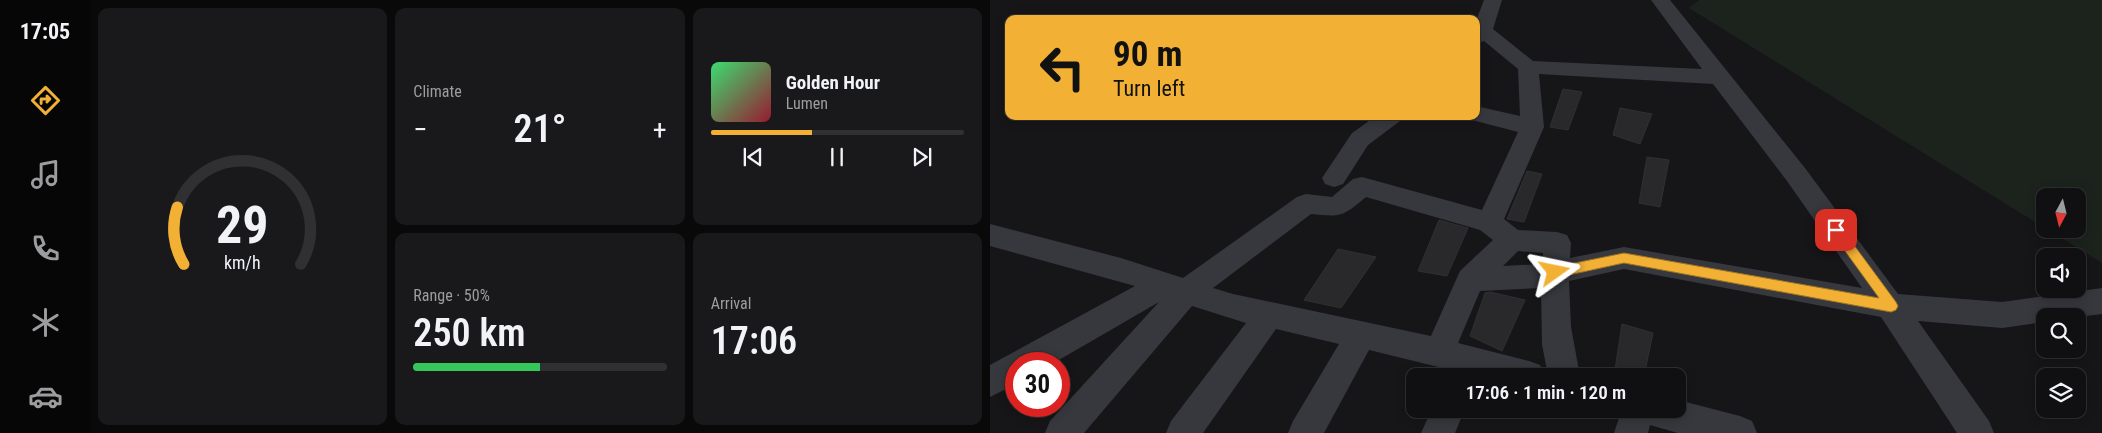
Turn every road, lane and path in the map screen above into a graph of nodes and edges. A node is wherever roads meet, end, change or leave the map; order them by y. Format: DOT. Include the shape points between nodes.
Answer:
graph roads {
  1 [pos="1493,0"];
  2 [pos="1660,0"];
  3 [pos="1480,34"];
  4 [pos="1528,67"];
  5 [pos="1717,77"];
  6 [pos="1480,115"];
  7 [pos="1386,120"];
  8 [pos="1532,127"];
  9 [pos="1334,178"];
  10 [pos="1362,186"];
  11 [pos="1306,204"];
  12 [pos="1489,222"];
  13 [pos="990,235"];
  14 [pos="1512,240"];
  15 [pos="1555,272"];
  16 [pos="1470,279"];
  17 [pos="1176,288"];
  18 [pos="2102,301"];
  19 [pos="1891,306"];
  20 [pos="1269,314"];
  21 [pos="1361,335"];
  22 [pos="1046,352"];
  23 [pos="1439,352"];
  24 [pos="1466,368"];
  25 [pos="1562,368"];
  26 [pos="1005,373"];
  27 [pos="990,382"];
  28 [pos="1445,418"];
  29 [pos="1635,418"];
  30 [pos="1684,418"];
  31 [pos="1062,433"];
  32 [pos="1183,433"];
  33 [pos="1305,433"];
  34 [pos="1438,433"];
  35 [pos="1631,433"];
  36 [pos="1740,433"];
  37 [pos="1977,433"];
  1 -- 3 [label="street"];
  2 -- 5 [label="street"];
  3 -- 4 [label="street"];
  4 -- 5 [label="street"];
  4 -- 8 [label="street"];
  5 -- 19 [label="street" via="1814,199"];
  6 -- 8 [label="street"];
  7 -- 9 [label="street" via="1360,139"];
  8 -- 12 [label="street"];
  9 -- 10 [label="street"];
  9 -- 11 [label="street" via="1310,191"];
  10 -- 11 [label="street" via="1337,207"];
  10 -- 12 [label="street"];
  11 -- 17 [label="street"];
  12 -- 14 [label="street"];
  13 -- 17 [label="street"];
  14 -- 15 [label="street" via="1557,243"];
  14 -- 16 [label="street"];
  15 -- 16 [label="street" via="1539,276"];
  15 -- 19 [label="street" via="1624,258"];
  15 -- 25 [label="street" via="1558,355"];
  16 -- 23 [label="street"];
  17 -- 20 [label="street"];
  17 -- 22 [label="street"];
  17 -- 31 [label="street"];
  18 -- 19 [label="street" via="2002,315"];
  19 -- 37 [label="street"];
  20 -- 21 [label="street"];
  20 -- 32 [label="street"];
  21 -- 23 [label="street"];
  21 -- 33 [label="street"];
  23 -- 24 [label="street"];
  26 -- 27 [label="street"];
  28 -- 34 [label="street"];
  29 -- 35 [label="street"];
  30 -- 36 [label="street"];
}
